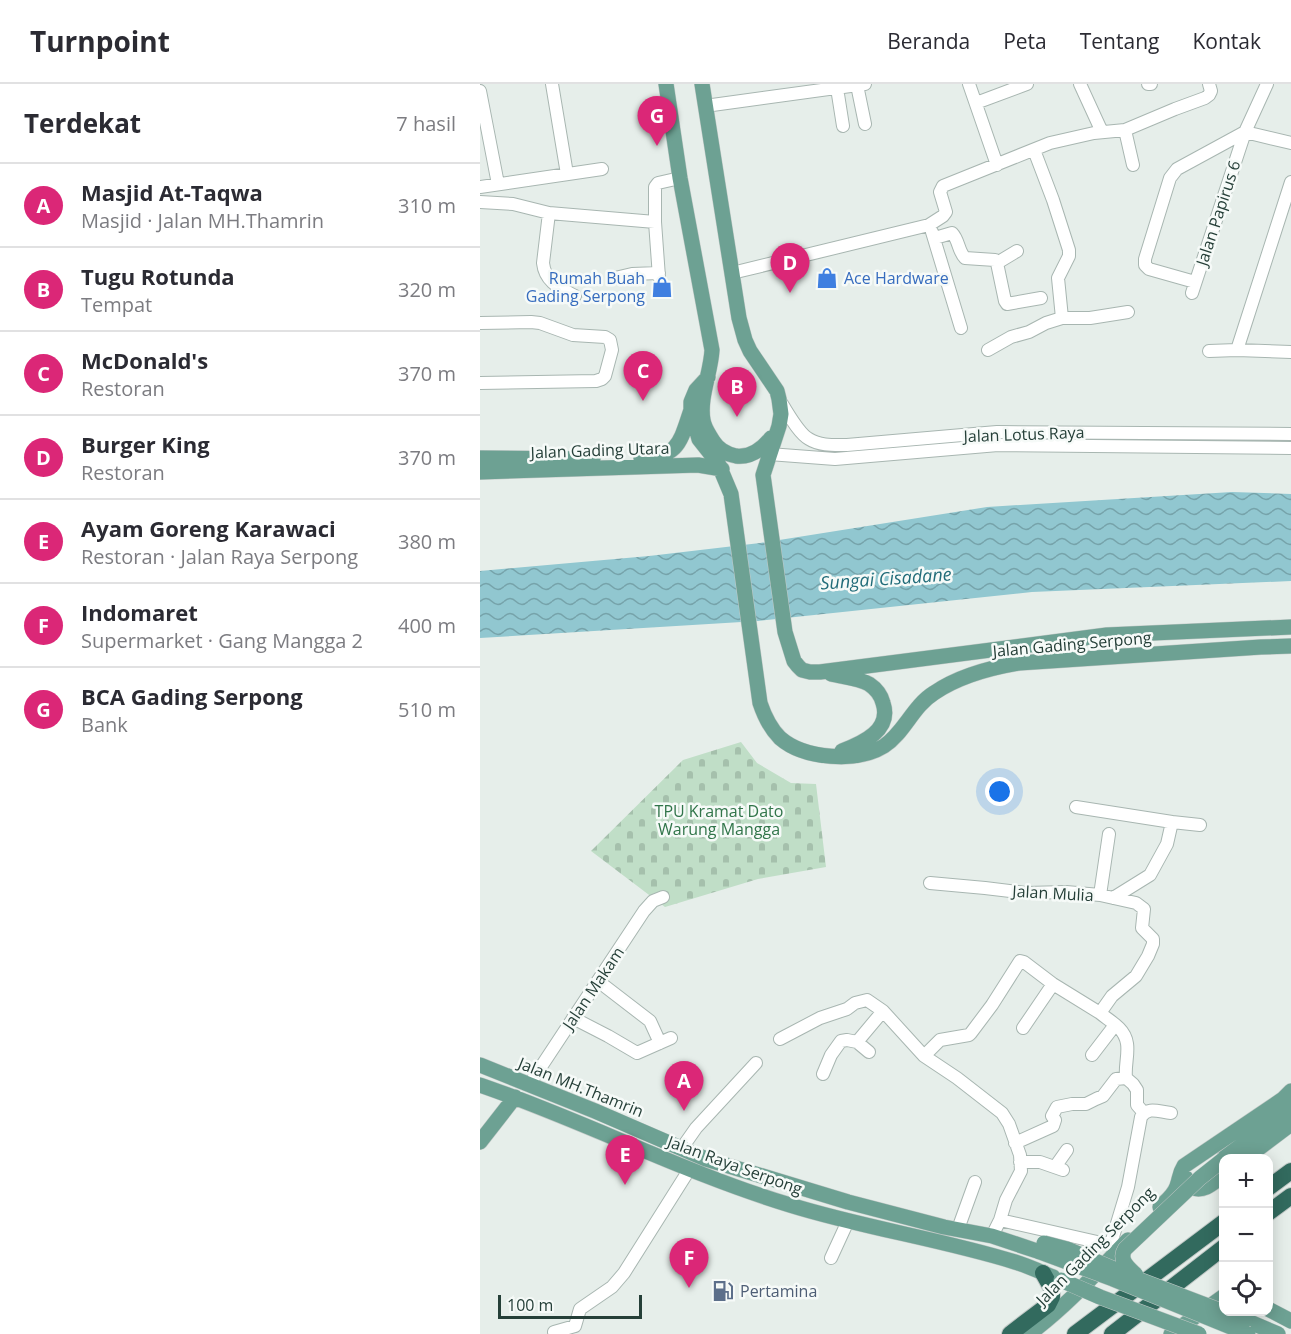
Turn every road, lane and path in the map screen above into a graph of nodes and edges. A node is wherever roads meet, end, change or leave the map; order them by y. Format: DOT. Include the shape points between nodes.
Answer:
graph roads {
  1 [pos="552,84"];
  2 [pos="666,84"];
  3 [pos="702,84"];
  4 [pos="969,84"];
  5 [pos="1026,84"];
  6 [pos="1080,84"];
  7 [pos="1209,84"];
  8 [pos="1267,84"];
  9 [pos="861,85"];
  10 [pos="837,88"];
  11 [pos="480,91"];
  12 [pos="976,103"];
  13 [pos="705,106"];
  14 [pos="865,124"];
  15 [pos="843,126"];
  16 [pos="1125,130"];
  17 [pos="1102,132"];
  18 [pos="1245,132"];
  19 [pos="1291,144"];
  20 [pos="1034,150"];
  21 [pos="997,165"];
  22 [pos="1133,165"];
  23 [pos="602,169"];
  24 [pos="567,174"];
  25 [pos="680,178"];
  26 [pos="1291,182"];
  27 [pos="498,184"];
  28 [pos="480,187"];
  29 [pos="480,202"];
  30 [pos="549,213"];
  31 [pos="655,222"];
  32 [pos="929,225"];
  33 [pos="935,238"];
  34 [pos="1017,251"];
  35 [pos="997,263"];
  36 [pos="732,273"];
  37 [pos="615,278"];
  38 [pos="575,296"];
  39 [pos="1041,298"];
  40 [pos="1128,312"];
  41 [pos="1062,318"];
  42 [pos="480,323"];
  43 [pos="960,328"];
  44 [pos="988,350"];
  45 [pos="1237,350"];
  46 [pos="1209,351"];
  47 [pos="1291,352"];
  48 [pos="708,377"];
  49 [pos="480,383"];
  50 [pos="780,400"];
  51 [pos="691,410"];
  52 [pos="778,429"];
  53 [pos="1291,434"];
  54 [pos="826,445"];
  55 [pos="1291,448"];
  56 [pos="769,454"];
  57 [pos="480,458"];
  58 [pos="820,458"];
  59 [pos="720,466"];
  60 [pos="480,472"];
  61 [pos="1291,627"];
  62 [pos="1291,646"];
  63 [pos="820,672"];
  64 [pos="829,756"];
  65 [pos="1076,807"];
  66 [pos="1172,822"];
  67 [pos="1200,825"];
  68 [pos="1109,834"];
  69 [pos="930,884"];
  70 [pos="1100,895"];
  71 [pos="663,897"];
  72 [pos="1113,898"];
  73 [pos="598,981"];
  74 [pos="1053,984"];
  75 [pos="883,1011"];
  76 [pos="1100,1013"];
  77 [pos="573,1018"];
  78 [pos="1115,1024"];
  79 [pos="1023,1028"];
  80 [pos="780,1039"];
  81 [pos="857,1042"];
  82 [pos="869,1052"];
  83 [pos="1092,1055"];
  84 [pos="924,1056"];
  85 [pos="756,1063"];
  86 [pos="480,1065"];
  87 [pos="823,1074"];
  88 [pos="1126,1078"];
  89 [pos="529,1084"];
  90 [pos="480,1085"];
  91 [pos="1291,1091"];
  92 [pos="515,1097"];
  93 [pos="1291,1108"];
  94 [pos="1144,1113"];
  95 [pos="1170,1113"];
  96 [pos="1291,1124"];
  97 [pos="642,1131"];
  98 [pos="480,1142"];
  99 [pos="1015,1143"];
  100 [pos="635,1146"];
  101 [pos="682,1148"];
  102 [pos="1067,1150"];
  103 [pos="1204,1151"];
  104 [pos="1231,1154"];
  105 [pos="1251,1154"];
  106 [pos="1020,1162"];
  107 [pos="1219,1163"];
  108 [pos="689,1170"];
  109 [pos="1291,1171"];
  110 [pos="1219,1178"];
  111 [pos="975,1182"];
  112 [pos="1273,1185"];
  113 [pos="1291,1196"];
  114 [pos="1273,1210"];
  115 [pos="1000,1220"];
  116 [pos="848,1221"];
  117 [pos="1219,1226"];
  118 [pos="951,1228"];
  119 [pos="992,1236"];
  120 [pos="1037,1250"];
  121 [pos="1219,1251"];
  122 [pos="986,1254"];
  123 [pos="831,1258"];
  124 [pos="1043,1273"];
  125 [pos="1140,1280"];
  126 [pos="1219,1300"];
  127 [pos="1273,1311"];
  128 [pos="1291,1322"];
  129 [pos="579,1330"];
  130 [pos="554,1332"];
  131 [pos="1274,1332"];
  132 [pos="1010,1334"];
  133 [pos="1029,1334"];
  134 [pos="1075,1334"];
  135 [pos="1112,1334"];
  136 [pos="1171,1334"];
  137 [pos="1199,1334"];
  138 [pos="1228,1334"];
  139 [pos="1248,1334"];
  1 -- 24 [label="street"];
  2 -- 25 [label="main road"];
  3 -- 13 [label="main road"];
  4 -- 12 [label="street"];
  5 -- 12 [label="street"];
  6 -- 17 [label="street"];
  7 -- 16 [label="street" via="1211,91 1205,98"];
  8 -- 18 [label="street, Jalan Papirus 6"];
  9 -- 10 [label="street"];
  9 -- 14 [label="street"];
  10 -- 13 [label="street"];
  10 -- 15 [label="street"];
  11 -- 27 [label="street"];
  12 -- 21 [label="street"];
  13 -- 36 [label="main road"];
  16 -- 17 [label="street"];
  16 -- 22 [label="street"];
  17 -- 20 [label="street"];
  18 -- 18 [label="street, Jalan Papirus 6" via="1177,169 1170,178 1145,260 1149,269 1194,288"];
  18 -- 19 [label="street"];
  20 -- 21 [label="street"];
  20 -- 41 [label="street" via="1069,250 1058,278"];
  21 -- 32 [label="street" via="941,188 946,212"];
  23 -- 24 [label="street"];
  24 -- 27 [label="street"];
  25 -- 31 [label="street" via="656,185"];
  25 -- 48 [label="main road" via="712,350"];
  26 -- 45 [label="street"];
  27 -- 28 [label="street"];
  29 -- 30 [label="street" via="513,204"];
  30 -- 31 [label="street"];
  30 -- 38 [label="street" via="543,268 556,286"];
  31 -- 37 [label="street" via="659,275"];
  32 -- 33 [label="street"];
  32 -- 36 [label="street"];
  33 -- 35 [label="street" via="952,233 965,258 992,259"];
  33 -- 43 [label="street"];
  34 -- 35 [label="street"];
  35 -- 39 [label="street" via="1007,304"];
  36 -- 50 [label="main road" via="745,340"];
  40 -- 41 [label="street"];
  41 -- 44 [label="street"];
  42 -- 49 [label="street" via="540,323 573,335 605,337 612,350 605,376 596,381"];
  45 -- 46 [label="street"];
  45 -- 47 [label="street"];
  48 -- 51 [label="main road, Jalan Gading Utara" via="696,390"];
  48 -- 52 [label="main road" via="702,418 719,449 736,456 756,453"];
  50 -- 52 [label="main road, Jalan Gading Serpong"];
  50 -- 54 [label="street" via="808,439"];
  51 -- 57 [label="main road, Jalan Gading Utara" via="682,438 667,454 657,457"];
  51 -- 59 [label="main road, Jalan Gading Serpong" via="699,439"];
  52 -- 56 [label="main road, Jalan Gading Serpong"];
  53 -- 54 [label="street, Jalan Lotus Raya" via="997,432"];
  54 -- 58 [label="street"];
  55 -- 58 [label="street, Jalan Lotus Raya" via="998,445"];
  56 -- 58 [label="street, Jalan Lotus Raya"];
  56 -- 63 [label="main road, Jalan Gading Serpong" via="762,475 785,632 794,662 802,670"];
  59 -- 60 [label="main road, Jalan Gading Utara"];
  59 -- 64 [label="main road, Jalan Gading Serpong" via="731,494 763,713 774,732 790,745"];
  61 -- 63 [label="main road, Jalan Gading Serpong" via="1107,635"];
  62 -- 64 [label="main road, Jalan Gading Serpong" via="1019,663 988,669 933,693 882,747 844,757"];
  63 -- 64 [label="main road" via="869,684 877,691 885,712 883,723 870,738"];
  65 -- 66 [label="street"];
  66 -- 67 [label="street"];
  66 -- 72 [label="street" via="1167,844 1150,875"];
  68 -- 70 [label="street"];
  69 -- 70 [label="street, Jalan Mulia" via="1026,894"];
  70 -- 72 [label="street, Jalan Mulia"];
  71 -- 73 [label="street, Jalan Makam" via="644,911"];
  72 -- 76 [label="street, Jalan Mulia" via="1143,907 1142,928 1153,944 1136,975"];
  73 -- 77 [label="street, Jalan Makam"];
  73 -- 77 [label="street" via="650,1021 665,1041 635,1053"];
  74 -- 76 [label="street"];
  74 -- 79 [label="street"];
  74 -- 84 [label="street" via="1020,961 969,1035 940,1040"];
  75 -- 80 [label="street" via="867,1000"];
  75 -- 81 [label="street"];
  75 -- 84 [label="street"];
  76 -- 78 [label="street"];
  77 -- 89 [label="street, Jalan Makam"];
  78 -- 83 [label="street"];
  78 -- 88 [label="street" via="1127,1040"];
  81 -- 82 [label="street"];
  81 -- 87 [label="street" via="841,1041"];
  84 -- 99 [label="street" via="1002,1113"];
  85 -- 101 [label="street"];
  86 -- 89 [label="main road, Jalan MH.Thamrin"];
  88 -- 94 [label="street" via="1137,1090 1137,1105"];
  88 -- 99 [label="street" via="1116,1079 1103,1096 1086,1104 1057,1107 1052,1116 1053,1126"];
  89 -- 97 [label="main road, Jalan MH.Thamrin"];
  90 -- 92 [label="main road, Jalan Raya Serpong"];
  91 -- 103 [label="main road, Jalan Gading Serpong"];
  92 -- 98 [label="main road"];
  92 -- 100 [label="main road, Jalan Raya Serpong"];
  93 -- 104 [label="main road, Jalan Gading Serpong"];
  94 -- 95 [label="street"];
  94 -- 115 [label="street" via="1128,1187 1110,1243"];
  96 -- 105 [label="main road"];
  97 -- 100 [label="main road"];
  97 -- 101 [label="main road, Jalan MH.Thamrin"];
  99 -- 106 [label="street"];
  100 -- 108 [label="main road, Jalan Raya Serpong"];
  101 -- 118 [label="main road, Jalan MH.Thamrin" via="816,1192"];
  102 -- 106 [label="street" via="1059,1168 1040,1162"];
  103 -- 110 [label="main road" via="1185,1178 1198,1190"];
  103 -- 133 [label="main road, Jalan Gading Serpong" via="1184,1166 1173,1194 1077,1293"];
  106 -- 115 [label="street" via="1021,1171"];
  107 -- 125 [label="main road, Jalan Gading Serpong, bridge" via="1122,1253 1122,1259"];
  108 -- 116 [label="main road, Jalan Raya Serpong"];
  108 -- 129 [label="street" via="624,1273 612,1287 580,1309"];
  109 -- 112 [label="highway"];
  111 -- 118 [label="street"];
  113 -- 114 [label="highway"];
  115 -- 119 [label="street"];
  116 -- 122 [label="main road, Jalan Raya Serpong"];
  116 -- 123 [label="street"];
  117 -- 134 [label="highway"];
  118 -- 119 [label="main road"];
  119 -- 120 [label="main road"];
  120 -- 122 [label="main road, Jalan Raya Serpong"];
  120 -- 125 [label="main road, bridge" via="1067,1249"];
  120 -- 138 [label="main road" via="1100,1281"];
  120 -- 139 [label="main road, bridge"];
  121 -- 135 [label="highway"];
  122 -- 124 [label="main road, Jalan Raya Serpong"];
  124 -- 132 [label="highway" via="1052,1289 1048,1305"];
  124 -- 137 [label="main road, Jalan Raya Serpong, bridge"];
  125 -- 131 [label="main road, bridge"];
  126 -- 136 [label="main road"];
  127 -- 128 [label="main road"];
  129 -- 130 [label="street"];
}
